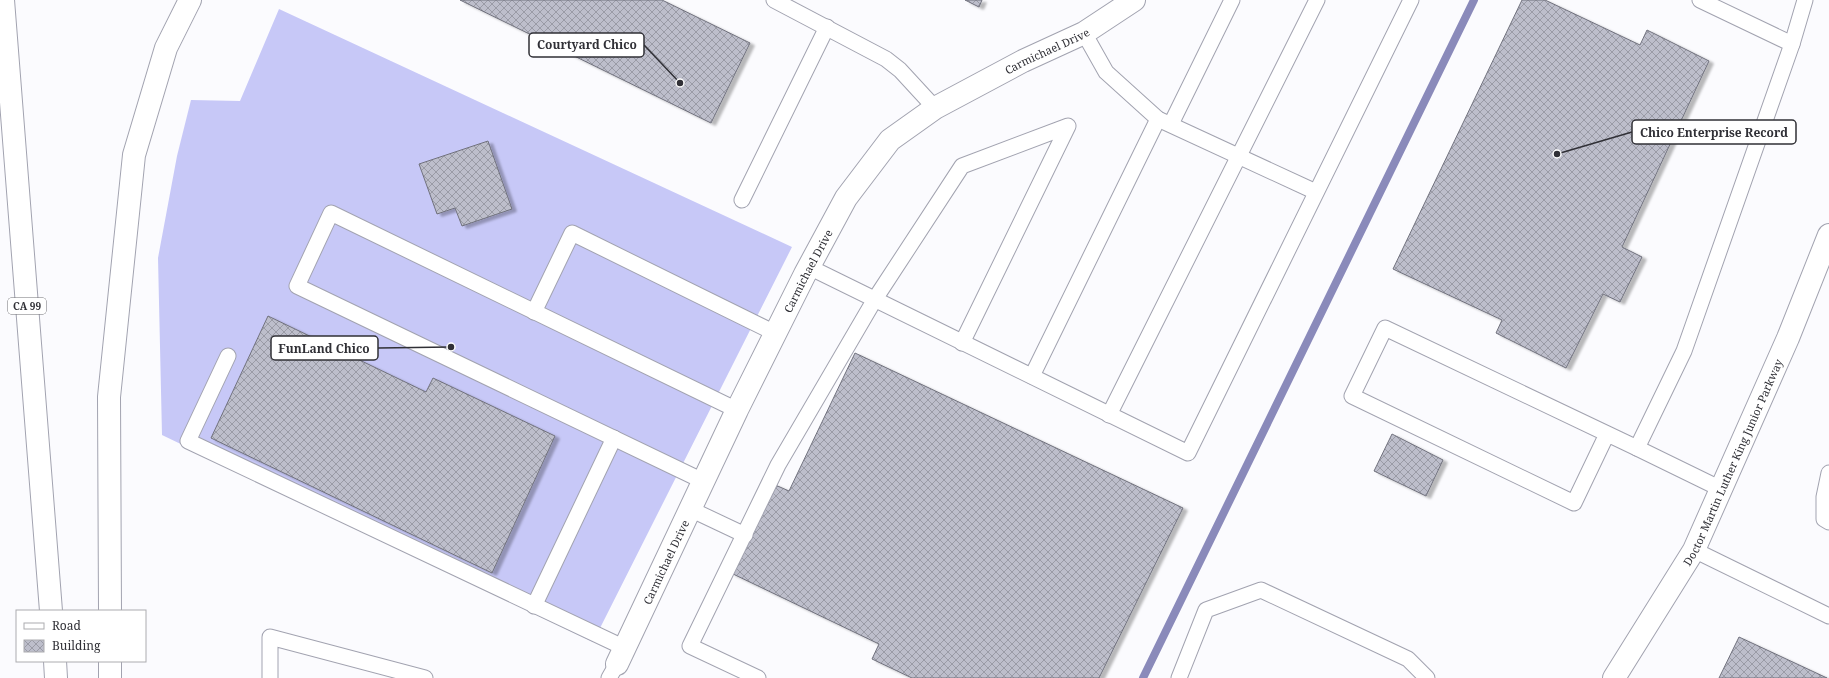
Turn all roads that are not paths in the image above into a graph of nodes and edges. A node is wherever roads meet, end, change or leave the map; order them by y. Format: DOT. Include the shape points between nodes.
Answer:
graph roads {
  1 [pos="3,0"];
  2 [pos="190,0"];
  3 [pos="774,0"];
  4 [pos="1134,0"];
  5 [pos="1232,0"];
  6 [pos="1317,0"];
  7 [pos="1411,0"];
  8 [pos="1700,0"];
  9 [pos="1805,0"];
  10 [pos="827,27"];
  11 [pos="1084,33"];
  12 [pos="1792,44"];
  13 [pos="935,108"];
  14 [pos="1164,121"];
  15 [pos="1239,156"];
  16 [pos="1316,192"];
  17 [pos="742,200"];
  18 [pos="1829,235"];
  19 [pos="809,267"];
  20 [pos="875,299"];
  21 [pos="534,312"];
  22 [pos="775,333"];
  23 [pos="962,343"];
  24 [pos="228,356"];
  25 [pos="1032,376"];
  26 [pos="737,410"];
  27 [pos="1109,415"];
  28 [pos="1607,434"];
  29 [pos="614,438"];
  30 [pos="1637,448"];
  31 [pos="1829,473"];
  32 [pos="703,481"];
  33 [pos="1721,489"];
  34 [pos="690,509"];
  35 [pos="1829,522"];
  36 [pos="745,535"];
  37 [pos="1694,550"];
  38 [pos="534,606"];
  39 [pos="51,610"];
  40 [pos="110,610"];
  41 [pos="1829,616"];
  42 [pos="55,662"];
  43 [pos="110,662"];
  44 [pos="617,663"];
  45 [pos="56,678"];
  46 [pos="110,678"];
  47 [pos="270,678"];
  48 [pos="425,678"];
  49 [pos="758,678"];
  50 [pos="1179,678"];
  51 [pos="1427,678"];
  52 [pos="1614,678"];
  1 -- 39 [label="main road, CA 99"];
  2 -- 40 [label="main road" via="166,48 134,155 109,396"];
  3 -- 10 [label="lane"];
  4 -- 11 [label="main road, Carmichael Drive"];
  5 -- 14 [label="lane"];
  6 -- 15 [label="lane"];
  7 -- 16 [label="lane"];
  8 -- 12 [label="lane"];
  9 -- 12 [label="lane"];
  10 -- 13 [label="lane" via="886,59 900,70"];
  10 -- 17 [label="lane"];
  11 -- 13 [label="main road, Carmichael Drive" via="1023,61"];
  11 -- 14 [label="lane" via="1106,72"];
  12 -- 30 [label="lane" via="1684,351"];
  13 -- 19 [label="main road, Carmichael Drive" via="890,140 846,198"];
  14 -- 15 [label="lane"];
  14 -- 25 [label="lane"];
  15 -- 16 [label="lane"];
  15 -- 27 [label="lane"];
  16 -- 27 [label="lane" via="1188,453"];
  18 -- 33 [label="main road, Doctor Martin Luther King Junior Parkway" via="1788,338"];
  19 -- 20 [label="lane"];
  19 -- 22 [label="main road, Carmichael Drive"];
  20 -- 23 [label="lane"];
  20 -- 23 [label="lane" via="962,166 1068,126"];
  20 -- 36 [label="lane" via="778,465"];
  21 -- 22 [label="lane" via="572,233"];
  21 -- 26 [label="lane"];
  21 -- 29 [label="lane" via="331,213 296,286"];
  22 -- 26 [label="main road, Carmichael Drive"];
  23 -- 25 [label="lane"];
  24 -- 38 [label="lane" via="188,442"];
  25 -- 27 [label="lane"];
  26 -- 32 [label="main road, Carmichael Drive"];
  28 -- 28 [label="lane" via="1385,328 1352,396 1574,503"];
  28 -- 30 [label="lane"];
  29 -- 32 [label="lane"];
  29 -- 38 [label="lane"];
  30 -- 33 [label="lane"];
  31 -- 35 [label="lane" via="1824,497 1824,519"];
  32 -- 34 [label="main road, Carmichael Drive"];
  33 -- 37 [label="main road, Doctor Martin Luther King Junior Parkway"];
  34 -- 36 [label="lane"];
  34 -- 44 [label="main road, Carmichael Drive"];
  36 -- 49 [label="lane" via="690,646"];
  37 -- 41 [label="lane"];
  37 -- 52 [label="main road, Doctor Martin Luther King Junior Parkway"];
  38 -- 44 [label="lane"];
  42 -- 45 [label="main road"];
  43 -- 46 [label="main road"];
  47 -- 48 [label="lane" via="270,637"];
  50 -- 51 [label="lane" via="1206,610 1260,590 1408,659"];
}
